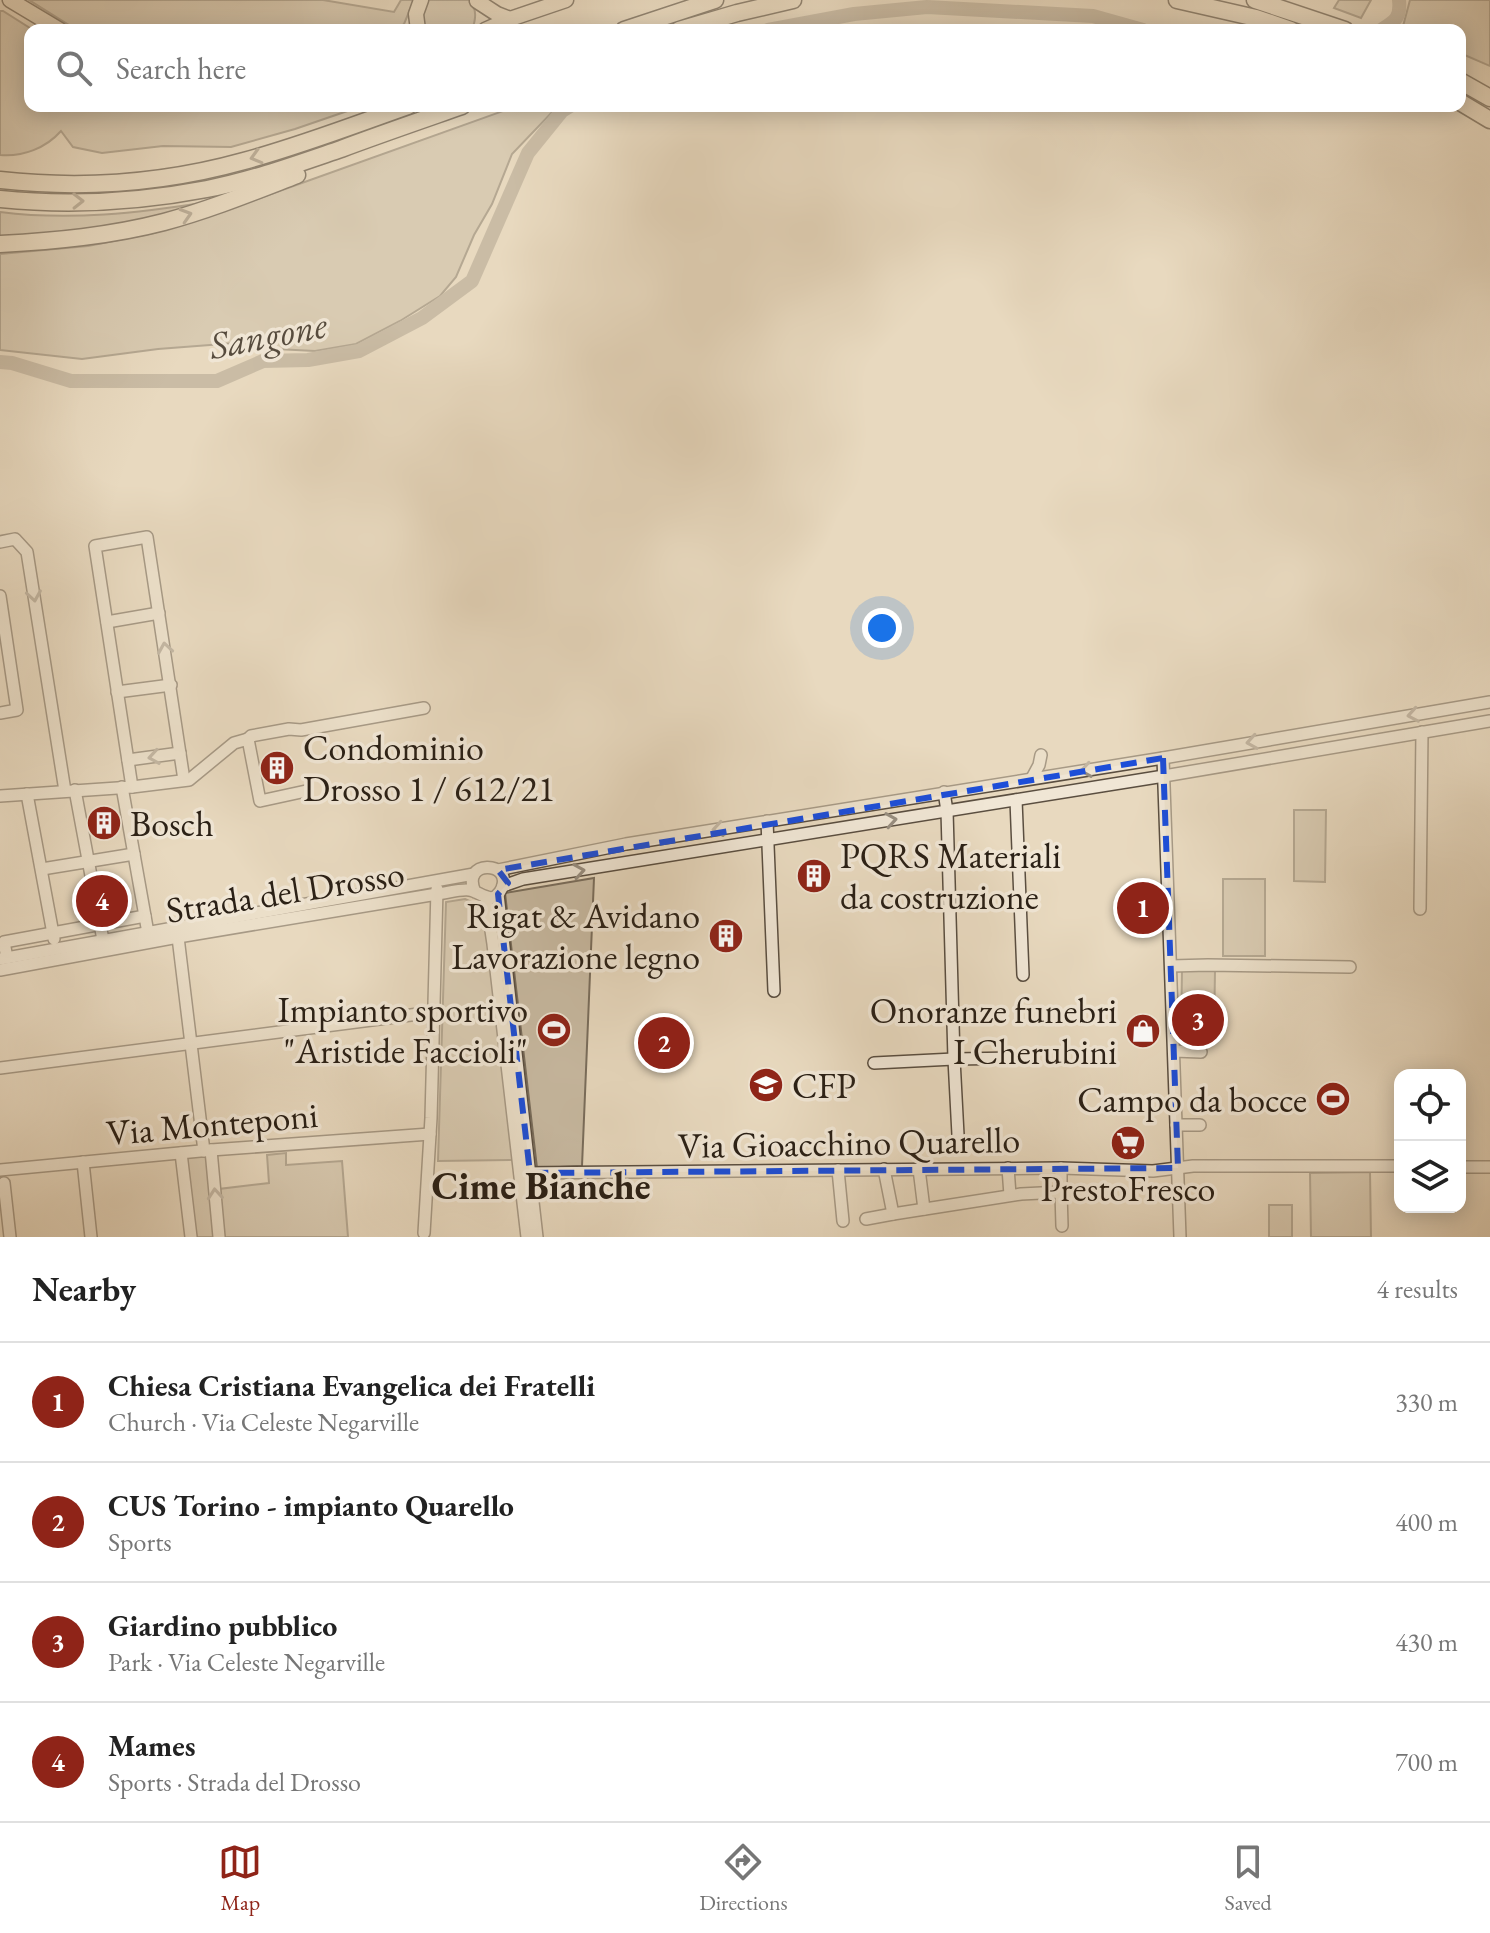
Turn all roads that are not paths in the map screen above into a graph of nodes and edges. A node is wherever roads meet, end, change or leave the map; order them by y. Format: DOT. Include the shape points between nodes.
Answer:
graph roads {
  1 [pos="566,0"];
  2 [pos="715,0"];
  3 [pos="793,0"];
  4 [pos="1177,0"];
  5 [pos="1255,0"];
  6 [pos="12,1"];
  7 [pos="476,1"];
  8 [pos="510,19"];
  9 [pos="51,24"];
  10 [pos="480,24"];
  11 [pos="499,24"];
  12 [pos="642,24"];
  13 [pos="699,24"];
  14 [pos="1274,24"];
  15 [pos="1328,24"];
  16 [pos="1466,84"];
  17 [pos="1490,98"];
  18 [pos="1466,106"];
  19 [pos="391,112"];
  20 [pos="445,112"];
  21 [pos="1490,120"];
  22 [pos="412,124"];
  23 [pos="0,180"];
  24 [pos="0,199"];
  25 [pos="0,244"];
  26 [pos="0,542"];
  27 [pos="0,596"];
  28 [pos="159,613"];
  29 [pos="107,622"];
  30 [pos="171,685"];
  31 [pos="117,692"];
  32 [pos="1490,702"];
  33 [pos="424,708"];
  34 [pos="0,713"];
  35 [pos="1490,721"];
  36 [pos="1422,732"];
  37 [pos="1287,736"];
  38 [pos="248,739"];
  39 [pos="1217,748"];
  40 [pos="180,753"];
  41 [pos="1289,755"];
  42 [pos="1163,758"];
  43 [pos="128,760"];
  44 [pos="1219,766"];
  45 [pos="1057,775"];
  46 [pos="1164,776"];
  47 [pos="1032,778"];
  48 [pos="184,780"];
  49 [pos="128,783"];
  50 [pos="70,791"];
  51 [pos="306,791"];
  52 [pos="944,792"];
  53 [pos="27,794"];
  54 [pos="0,796"];
  55 [pos="1016,800"];
  56 [pos="947,811"];
  57 [pos="767,821"];
  58 [pos="693,833"];
  59 [pos="769,840"];
  60 [pos="696,852"];
  61 [pos="134,854"];
  62 [pos="88,860"];
  63 [pos="42,869"];
  64 [pos="498,870"];
  65 [pos="474,874"];
  66 [pos="438,881"];
  67 [pos="490,892"];
  68 [pos="437,894"];
  69 [pos="1420,909"];
  70 [pos="145,916"];
  71 [pos="100,924"];
  72 [pos="177,932"];
  73 [pos="148,933"];
  74 [pos="53,934"];
  75 [pos="103,940"];
  76 [pos="56,949"];
  77 [pos="3,958"];
  78 [pos="1171,966"];
  79 [pos="1350,967"];
  80 [pos="0,970"];
  81 [pos="1023,975"];
  82 [pos="774,991"];
  83 [pos="434,1012"];
  84 [pos="191,1042"];
  85 [pos="1174,1051"];
  86 [pos="1201,1052"];
  87 [pos="1026,1058"];
  88 [pos="954,1059"];
  89 [pos="874,1063"];
  90 [pos="0,1068"];
  91 [pos="1176,1125"];
  92 [pos="1200,1125"];
  93 [pos="430,1134"];
  94 [pos="958,1135"];
  95 [pos="208,1151"];
  96 [pos="181,1153"];
  97 [pos="83,1162"];
  98 [pos="0,1166"];
  99 [pos="1394,1166"];
  100 [pos="1466,1167"];
  101 [pos="1490,1167"];
  102 [pos="1008,1168"];
  103 [pos="1061,1168"];
  104 [pos="1178,1168"];
  105 [pos="884,1169"];
  106 [pos="919,1169"];
  107 [pos="838,1170"];
  108 [pos="525,1173"];
  109 [pos="4,1183"];
  110 [pos="1061,1192"];
  111 [pos="1010,1195"];
  112 [pos="924,1209"];
  113 [pos="893,1214"];
  114 [pos="866,1219"];
  115 [pos="843,1221"];
  116 [pos="1062,1226"];
  117 [pos="424,1233"];
  118 [pos="10,1237"];
  119 [pos="91,1237"];
  120 [pos="191,1237"];
  121 [pos="219,1237"];
  122 [pos="527,1237"];
  123 [pos="537,1237"];
  124 [pos="1180,1237"];
  1 -- 8 [label="main road"];
  2 -- 12 [label="highway"];
  3 -- 13 [label="highway"];
  4 -- 14 [label="highway"];
  5 -- 15 [label="highway"];
  6 -- 9 [label="main road"];
  7 -- 8 [label="main road"];
  7 -- 10 [label="main road"];
  8 -- 11 [label="main road"];
  16 -- 17 [label="highway"];
  18 -- 21 [label="highway"];
  19 -- 23 [label="highway, one-way" via="242,162 184,174 109,183"];
  20 -- 22 [label="highway"];
  24 -- 22 [label="highway, one-way" via="105,201 208,189"];
  25 -- 22 [label="highway, one-way" via="78,238 163,222 345,157"];
  26 -- 50 [label="street, one-way" via="15,539 27,552"];
  27 -- 34 [label="street" via="17,710"];
  28 -- 29 [label="street"];
  28 -- 29 [label="street, Strada del Drosso" via="147,537 95,546"];
  30 -- 28 [label="street, one-way"];
  29 -- 31 [label="street, Strada del Drosso"];
  30 -- 31 [label="street"];
  30 -- 40 [label="street"];
  31 -- 43 [label="street, Strada del Drosso"];
  32 -- 37 [label="street, one-way"];
  33 -- 38 [label="street"];
  35 -- 36 [label="street, Strada del Drosso"];
  36 -- 41 [label="street, Strada del Drosso"];
  36 -- 69 [label="street"];
  37 -- 39 [label="street, one-way"];
  37 -- 41 [label="street"];
  38 -- 48 [label="street" via="234,743"];
  38 -- 51 [label="street" via="260,801"];
  39 -- 42 [label="street"];
  39 -- 44 [label="street"];
  40 -- 43 [label="street, one-way"];
  40 -- 48 [label="street"];
  41 -- 44 [label="street, Strada del Drosso"];
  42 -- 45 [label="street, one-way"];
  42 -- 46 [label="street"];
  43 -- 49 [label="street, Strada del Drosso"];
  44 -- 46 [label="street, Strada del Drosso"];
  45 -- 47 [label="street"];
  45 -- 47 [label="street" via="1041,755"];
  46 -- 55 [label="street, Strada del Drosso"];
  46 -- 78 [label="street"];
  47 -- 52 [label="street"];
  48 -- 49 [label="street"];
  49 -- 50 [label="street"];
  49 -- 61 [label="street, Strada del Drosso"];
  50 -- 53 [label="street"];
  50 -- 62 [label="street"];
  52 -- 56 [label="street"];
  52 -- 57 [label="street"];
  53 -- 54 [label="street"];
  53 -- 63 [label="street"];
  55 -- 56 [label="street, Strada del Drosso"];
  55 -- 81 [label="street"];
  59 -- 56 [label="street, Strada del Drosso, one-way"];
  56 -- 88 [label="street"];
  57 -- 58 [label="street, one-way"];
  57 -- 59 [label="street"];
  58 -- 60 [label="street"];
  58 -- 64 [label="street"];
  59 -- 60 [label="street, Strada del Drosso"];
  59 -- 82 [label="street"];
  67 -- 60 [label="street, Strada del Drosso, one-way" via="523,879"];
  61 -- 62 [label="street, Strada del Drosso"];
  61 -- 70 [label="street, Strada del Drosso"];
  62 -- 63 [label="street, Strada del Drosso"];
  62 -- 71 [label="street"];
  63 -- 74 [label="street"];
  64 -- 65 [label="street" via="485,867"];
  64 -- 67 [label="street" via="502,877"];
  65 -- 66 [label="street, Strada del Drosso"];
  65 -- 67 [label="street" via="472,885"];
  66 -- 68 [label="street, Strada del Drosso"];
  66 -- 72 [label="street, Strada del Drosso"];
  67 -- 68 [label="street, Strada del Drosso"];
  67 -- 108 [label="street"];
  68 -- 72 [label="street, Strada del Drosso"];
  68 -- 83 [label="street, Strada del Drosso"];
  70 -- 71 [label="street, Strada del Drosso"];
  70 -- 73 [label="street, Strada del Drosso"];
  71 -- 74 [label="street, Strada del Drosso"];
  71 -- 75 [label="street"];
  72 -- 73 [label="street, Strada del Drosso"];
  72 -- 80 [label="street, Strada del Drosso"];
  72 -- 84 [label="street"];
  73 -- 75 [label="street, Strada del Drosso"];
  74 -- 76 [label="street"];
  74 -- 77 [label="street, Strada del Drosso" via="4,942"];
  75 -- 76 [label="street, Strada del Drosso"];
  76 -- 77 [label="street, Strada del Drosso"];
  78 -- 79 [label="street"];
  78 -- 85 [label="street"];
  83 -- 84 [label="street"];
  83 -- 93 [label="street, Strada del Drosso"];
  84 -- 90 [label="street"];
  84 -- 95 [label="street"];
  85 -- 86 [label="street"];
  85 -- 91 [label="street"];
  87 -- 88 [label="street"];
  88 -- 89 [label="street"];
  88 -- 94 [label="street"];
  91 -- 92 [label="street"];
  91 -- 104 [label="street"];
  93 -- 95 [label="street, Via Monteponi"];
  93 -- 117 [label="street, Strada del Drosso"];
  95 -- 96 [label="street, Via Monteponi"];
  121 -- 95 [label="street, one-way"];
  96 -- 97 [label="street, Via Monteponi"];
  96 -- 120 [label="street"];
  97 -- 98 [label="street, Via Monteponi"];
  97 -- 119 [label="street"];
  99 -- 104 [label="street, Via Gioacchino Quarello"];
  100 -- 101 [label="street"];
  102 -- 103 [label="street, Via Gioacchino Quarello"];
  102 -- 106 [label="street, Via Gioacchino Quarello"];
  102 -- 111 [label="street"];
  103 -- 104 [label="street, Via Gioacchino Quarello"];
  103 -- 110 [label="street"];
  104 -- 124 [label="street"];
  105 -- 106 [label="street, Via Gioacchino Quarello"];
  105 -- 107 [label="street, Via Gioacchino Quarello"];
  105 -- 113 [label="street"];
  106 -- 112 [label="street"];
  107 -- 108 [label="street, Via Gioacchino Quarello"];
  107 -- 115 [label="street"];
  108 -- 122 [label="street"];
  108 -- 123 [label="street"];
  109 -- 118 [label="street"];
  110 -- 111 [label="street"];
  110 -- 116 [label="street"];
  111 -- 112 [label="street"];
  112 -- 113 [label="street"];
  113 -- 114 [label="street"];
}
